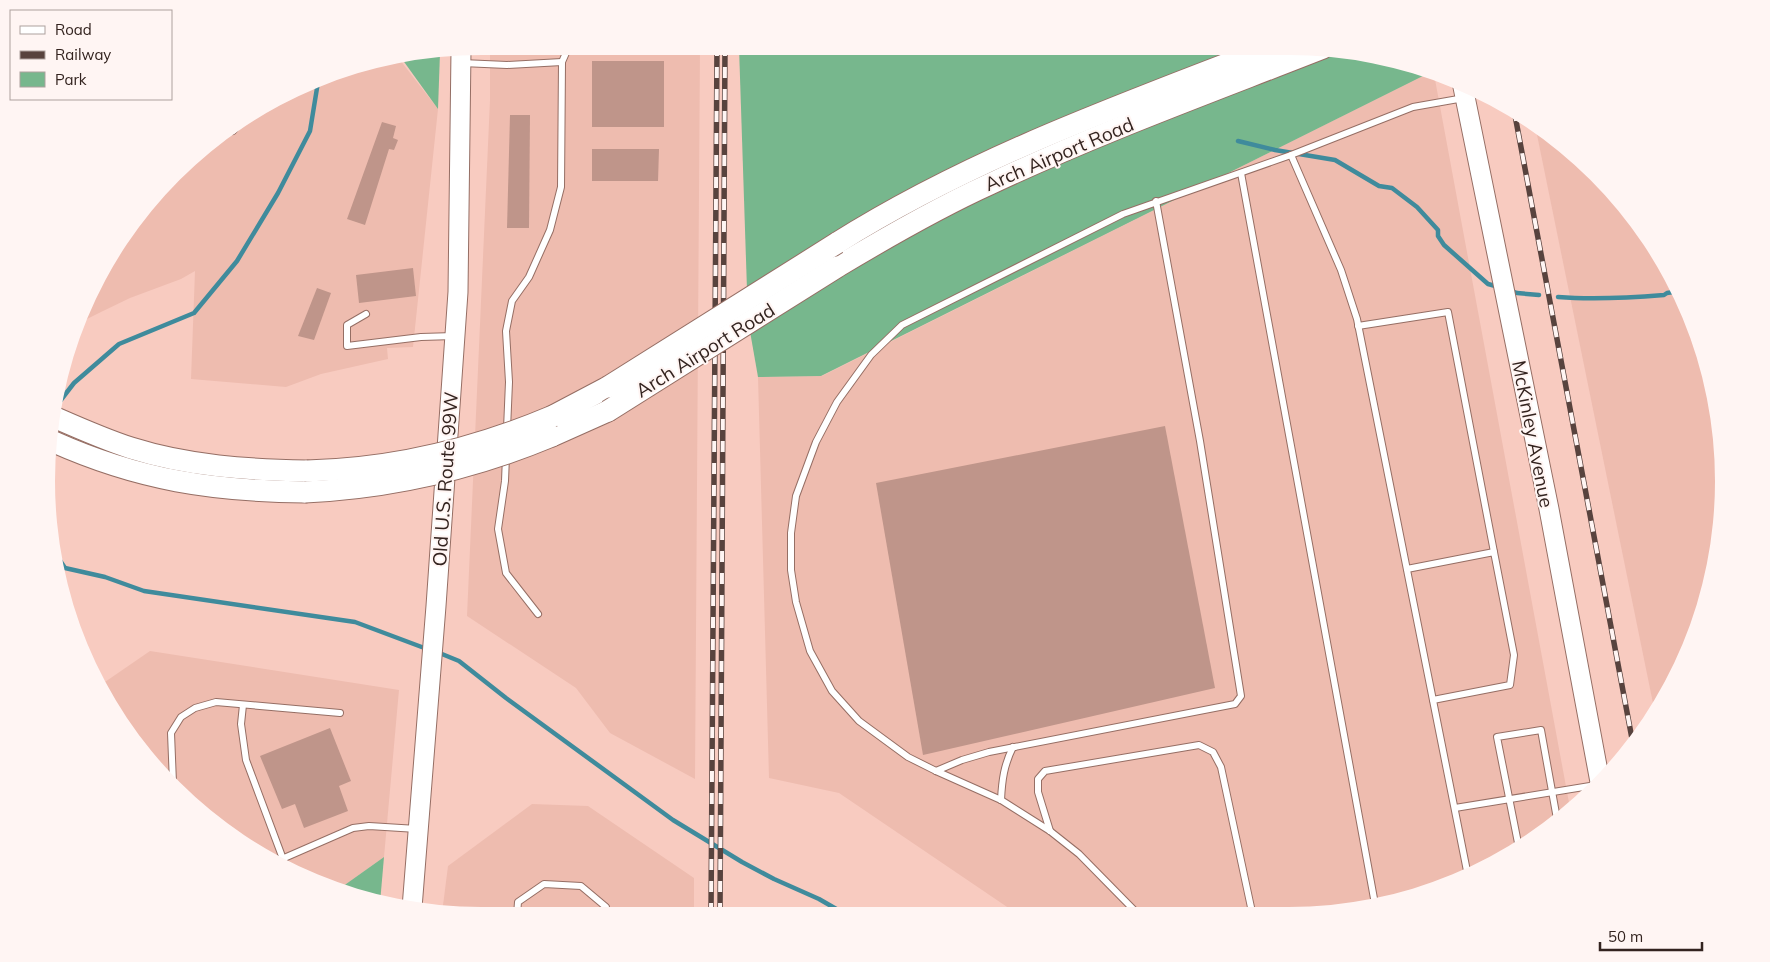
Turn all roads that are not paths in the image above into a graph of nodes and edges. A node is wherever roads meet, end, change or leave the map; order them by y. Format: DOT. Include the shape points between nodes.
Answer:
graph roads {
  1 [pos="565,55"];
  2 [pos="1251,55"];
  3 [pos="1304,56"];
  4 [pos="461,57"];
  5 [pos="562,62"];
  6 [pos="1463,92"];
  7 [pos="1464,92"];
  8 [pos="1291,155"];
  9 [pos="1241,173"];
  10 [pos="1156,202"];
  11 [pos="366,314"];
  12 [pos="1358,326"];
  13 [pos="455,336"];
  14 [pos="60,420"];
  15 [pos="552,426"];
  16 [pos="57,443"];
  17 [pos="306,482"];
  18 [pos="1494,552"];
  19 [pos="1407,569"];
  20 [pos="538,614"];
  21 [pos="1433,700"];
  22 [pos="242,706"];
  23 [pos="340,714"];
  24 [pos="1013,747"];
  25 [pos="936,771"];
  26 [pos="1598,773"];
  27 [pos="173,774"];
  28 [pos="1584,788"];
  29 [pos="1553,792"];
  30 [pos="1510,799"];
  31 [pos="1001,800"];
  32 [pos="1455,808"];
  33 [pos="1557,812"];
  34 [pos="418,829"];
  35 [pos="1050,831"];
  36 [pos="1518,840"];
  37 [pos="282,858"];
  38 [pos="284,858"];
  39 [pos="1466,868"];
  40 [pos="1374,898"];
  41 [pos="413,901"];
  42 [pos="518,907"];
  43 [pos="606,907"];
  44 [pos="1131,907"];
  45 [pos="1251,907"];
  1 -- 5 [label="lane"];
  2 -- 15 [label="main road, Arch Airport Road, bridge" via="1036,140 948,182 837,242"];
  3 -- 15 [label="main road, Arch Airport Road, bridge" via="1095,137 934,211 837,267 608,411"];
  4 -- 5 [label="lane" via="507,65"];
  4 -- 13 [label="main road, Old U.S. Route 99W"];
  5 -- 20 [label="lane" via="562,187 550,230 530,277 512,301 506,331 509,392 498,529 506,573"];
  6 -- 8 [label="lane" via="1414,107"];
  7 -- 26 [label="main road, McKinley Avenue"];
  8 -- 9 [label="lane"];
  8 -- 12 [label="lane" via="1342,270"];
  9 -- 10 [label="lane"];
  9 -- 40 [label="lane"];
  10 -- 24 [label="lane" via="1200,441 1241,696 1235,704"];
  10 -- 25 [label="lane" via="1122,214 902,325 871,355 837,402 816,442 796,496 791,533 791,570 796,602 810,650 832,691 859,720 908,757"];
  11 -- 13 [label="lane" via="347,325 347,346 421,336"];
  12 -- 18 [label="lane" via="1448,312"];
  12 -- 19 [label="lane"];
  13 -- 34 [label="main road, Old U.S. Route 99W"];
  14 -- 17 [label="main road, Arch Airport Road" via="132,448 194,463 254,470"];
  15 -- 17 [label="main road, Arch Airport Road, bridge" via="514,452 465,468 375,486"];
  16 -- 17 [label="main road, Arch Airport Road" via="152,477 212,487 259,491"];
  18 -- 19 [label="lane"];
  18 -- 21 [label="lane" via="1514,655 1510,685"];
  19 -- 21 [label="lane"];
  21 -- 32 [label="lane"];
  22 -- 23 [label="lane"];
  22 -- 27 [label="lane" via="216,702 195,708 181,717 171,733"];
  22 -- 37 [label="lane" via="246,760"];
  24 -- 25 [label="lane" via="962,760"];
  24 -- 31 [label="lane" via="1006,760"];
  25 -- 31 [label="lane"];
  28 -- 29 [label="lane"];
  29 -- 30 [label="lane"];
  29 -- 30 [label="lane" via="1541,730 1497,737"];
  29 -- 33 [label="lane"];
  30 -- 32 [label="lane"];
  30 -- 36 [label="lane"];
  31 -- 35 [label="lane"];
  32 -- 39 [label="lane"];
  34 -- 38 [label="lane" via="353,828"];
  34 -- 41 [label="main road, Old U.S. Route 99W"];
  35 -- 44 [label="lane" via="1080,854"];
  35 -- 45 [label="lane" via="1038,792 1038,779 1045,770 1199,745 1213,752 1221,767"];
  42 -- 43 [label="lane" via="518,902 544,884 581,886"];
}
